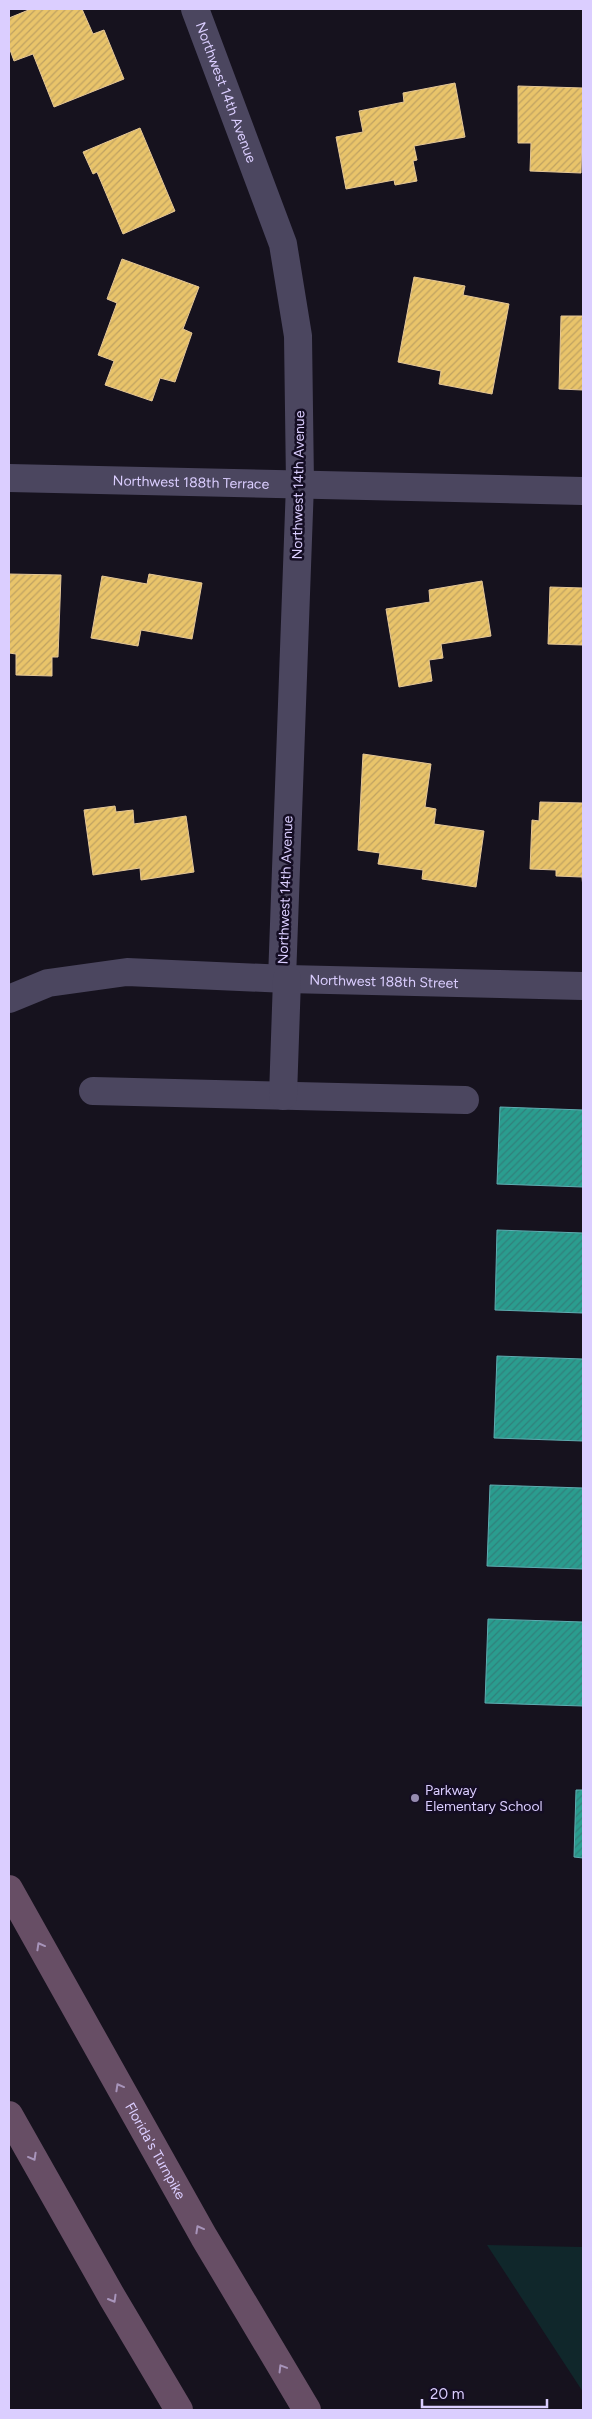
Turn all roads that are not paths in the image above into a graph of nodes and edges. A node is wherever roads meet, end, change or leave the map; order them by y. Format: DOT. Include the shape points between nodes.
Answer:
graph roads {
  1 [pos="195,9"];
  2 [pos="9,478"];
  3 [pos="300,484"];
  4 [pos="583,491"];
  5 [pos="285,979"];
  6 [pos="583,986"];
  7 [pos="9,999"];
  8 [pos="93,1091"];
  9 [pos="283,1096"];
  10 [pos="465,1100"];
  11 [pos="9,1889"];
  12 [pos="9,2115"];
  13 [pos="179,2410"];
  14 [pos="307,2410"];
  1 -- 3 [label="street, Northwest 14th Avenue" via="283,244 298,336"];
  2 -- 3 [label="street, Northwest 188th Terrace"];
  3 -- 4 [label="street, Northwest 188th Terrace"];
  3 -- 5 [label="street, Northwest 14th Avenue"];
  5 -- 6 [label="street, Northwest 188th Street"];
  5 -- 7 [label="street, Northwest 188th Street" via="127,972 48,984"];
  5 -- 9 [label="street, Northwest 14th Avenue"];
  8 -- 9 [label="street"];
  9 -- 10 [label="street"];
  14 -- 11 [label="highway, Florida's Turnpike, one-way" via="204,2237"];
  12 -- 13 [label="highway, one-way"];
}
